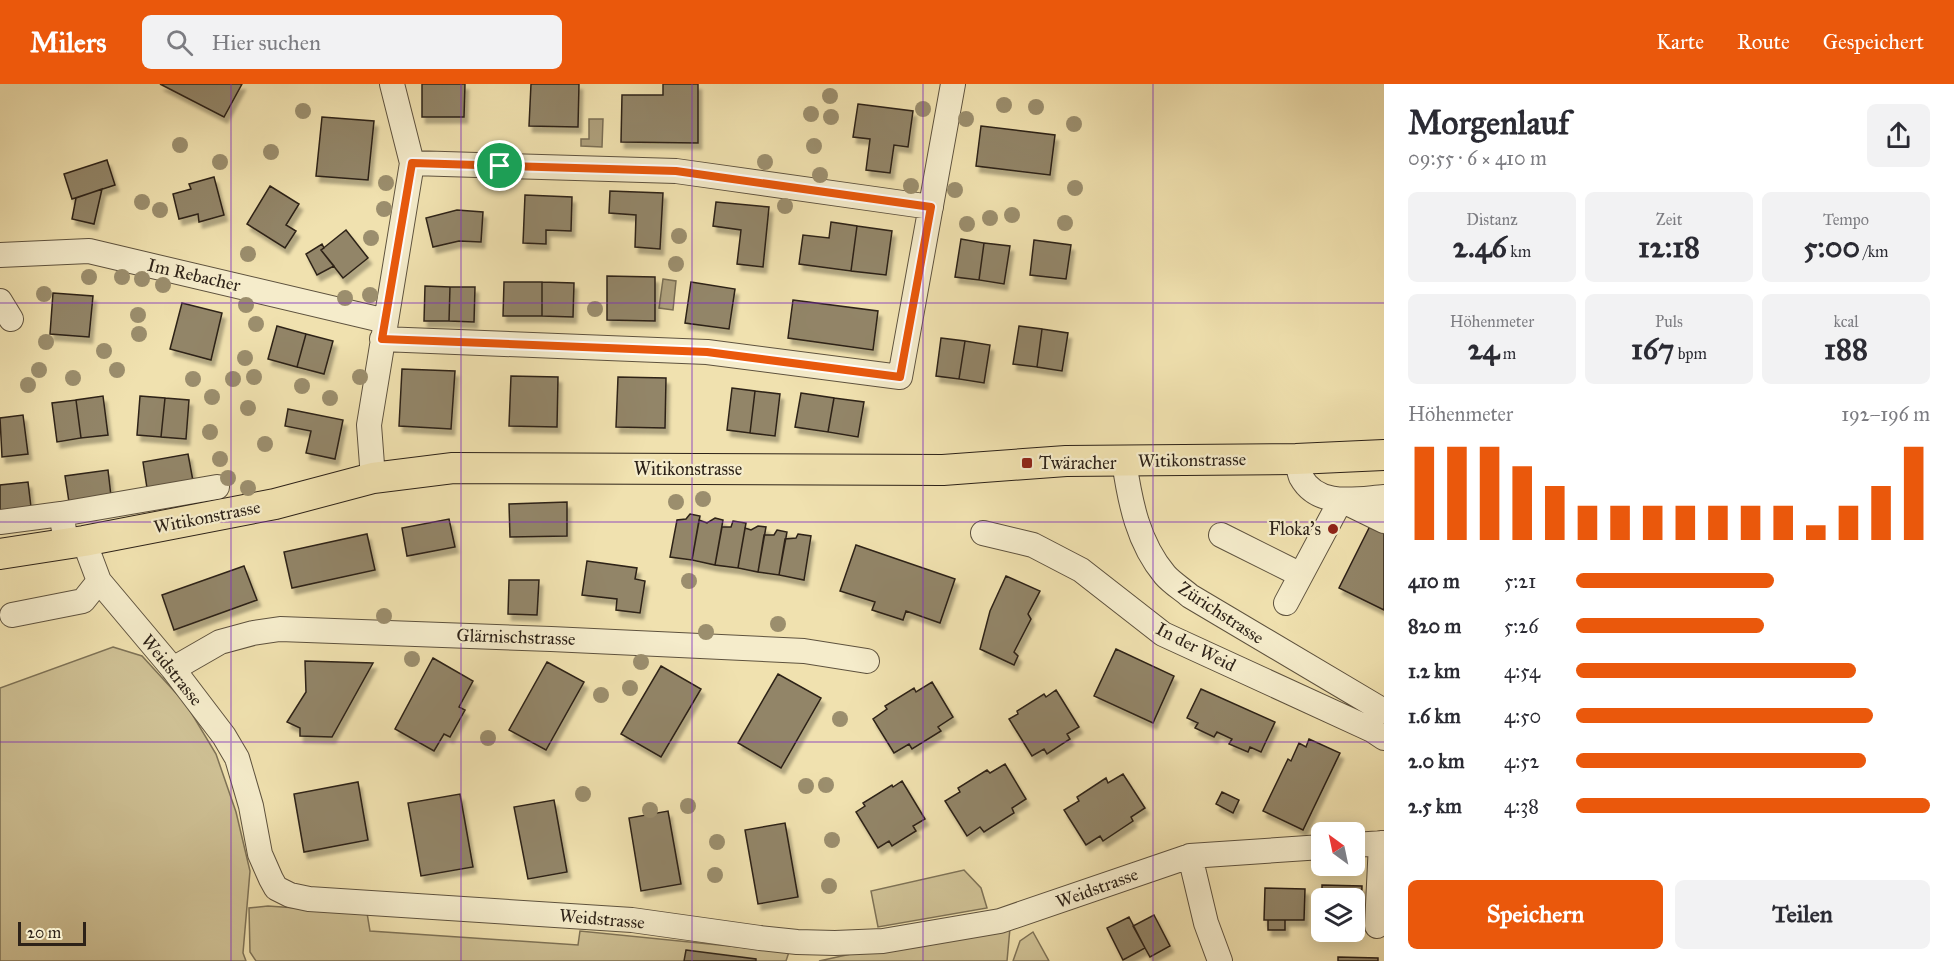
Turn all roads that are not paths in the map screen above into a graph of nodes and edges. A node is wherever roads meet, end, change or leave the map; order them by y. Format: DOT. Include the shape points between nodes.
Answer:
graph roads {
  1 [pos="392,84"];
  2 [pos="953,84"];
  3 [pos="412,163"];
  4 [pos="931,207"];
  5 [pos="0,255"];
  6 [pos="384,330"];
  7 [pos="1384,455"];
  8 [pos="1296,459"];
  9 [pos="1124,461"];
  10 [pos="373,478"];
  11 [pos="217,487"];
  12 [pos="1384,497"];
  13 [pos="1341,500"];
  14 [pos="61,514"];
  15 [pos="1384,521"];
  16 [pos="0,522"];
  17 [pos="983,533"];
  18 [pos="1221,535"];
  19 [pos="75,542"];
  20 [pos="0,554"];
  21 [pos="1301,575"];
  22 [pos="99,581"];
  23 [pos="1286,603"];
  24 [pos="12,615"];
  25 [pos="867,661"];
  26 [pos="173,669"];
  27 [pos="1384,711"];
  28 [pos="1384,738"];
  29 [pos="1383,843"];
  30 [pos="1365,844"];
  31 [pos="1311,847"];
  32 [pos="1190,856"];
  33 [pos="1377,926"];
  34 [pos="1220,961"];
  1 -- 3 [label="street"];
  2 -- 4 [label="street"];
  3 -- 4 [label="street" via="676,171"];
  3 -- 6 [label="street"];
  4 -- 6 [label="street, Im Rebacher" via="900,377 707,352"];
  5 -- 6 [label="street, Im Rebacher" via="90,251"];
  6 -- 10 [label="street" via="369,425"];
  7 -- 8 [label="main road, Witikonstrasse"];
  8 -- 9 [label="main road, Witikonstrasse"];
  8 -- 13 [label="street" via="1301,477 1310,488"];
  9 -- 10 [label="main road, Witikonstrasse" via="943,470 453,468"];
  9 -- 27 [label="street, Zürichstrasse" via="1140,534 1167,577 1190,596"];
  10 -- 19 [label="main road, Witikonstrasse" via="275,504"];
  11 -- 14 [label="street"];
  12 -- 13 [label="street"];
  13 -- 15 [label="street"];
  13 -- 21 [label="street"];
  14 -- 16 [label="street"];
  14 -- 19 [label="street, Weidstrasse"];
  17 -- 28 [label="street, In der Weid" via="1033,545 1081,570 1162,634"];
  18 -- 21 [label="street"];
  19 -- 20 [label="main road, Witikonstrasse"];
  19 -- 22 [label="street, Weidstrasse"];
  21 -- 23 [label="street"];
  22 -- 24 [label="street" via="83,601"];
  22 -- 26 [label="street, Weidstrasse"];
  25 -- 26 [label="street, Glärnischstrasse" via="804,651 280,628 220,642"];
  26 -- 32 [label="street, Weidstrasse" via="237,758 260,854 276,888 309,899 632,920 835,944 1000,921"];
  29 -- 30 [label="street"];
  29 -- 33 [label="street"];
  31 -- 32 [label="street, Weidstrasse"];
  32 -- 34 [label="street" via="1206,923"];
}
